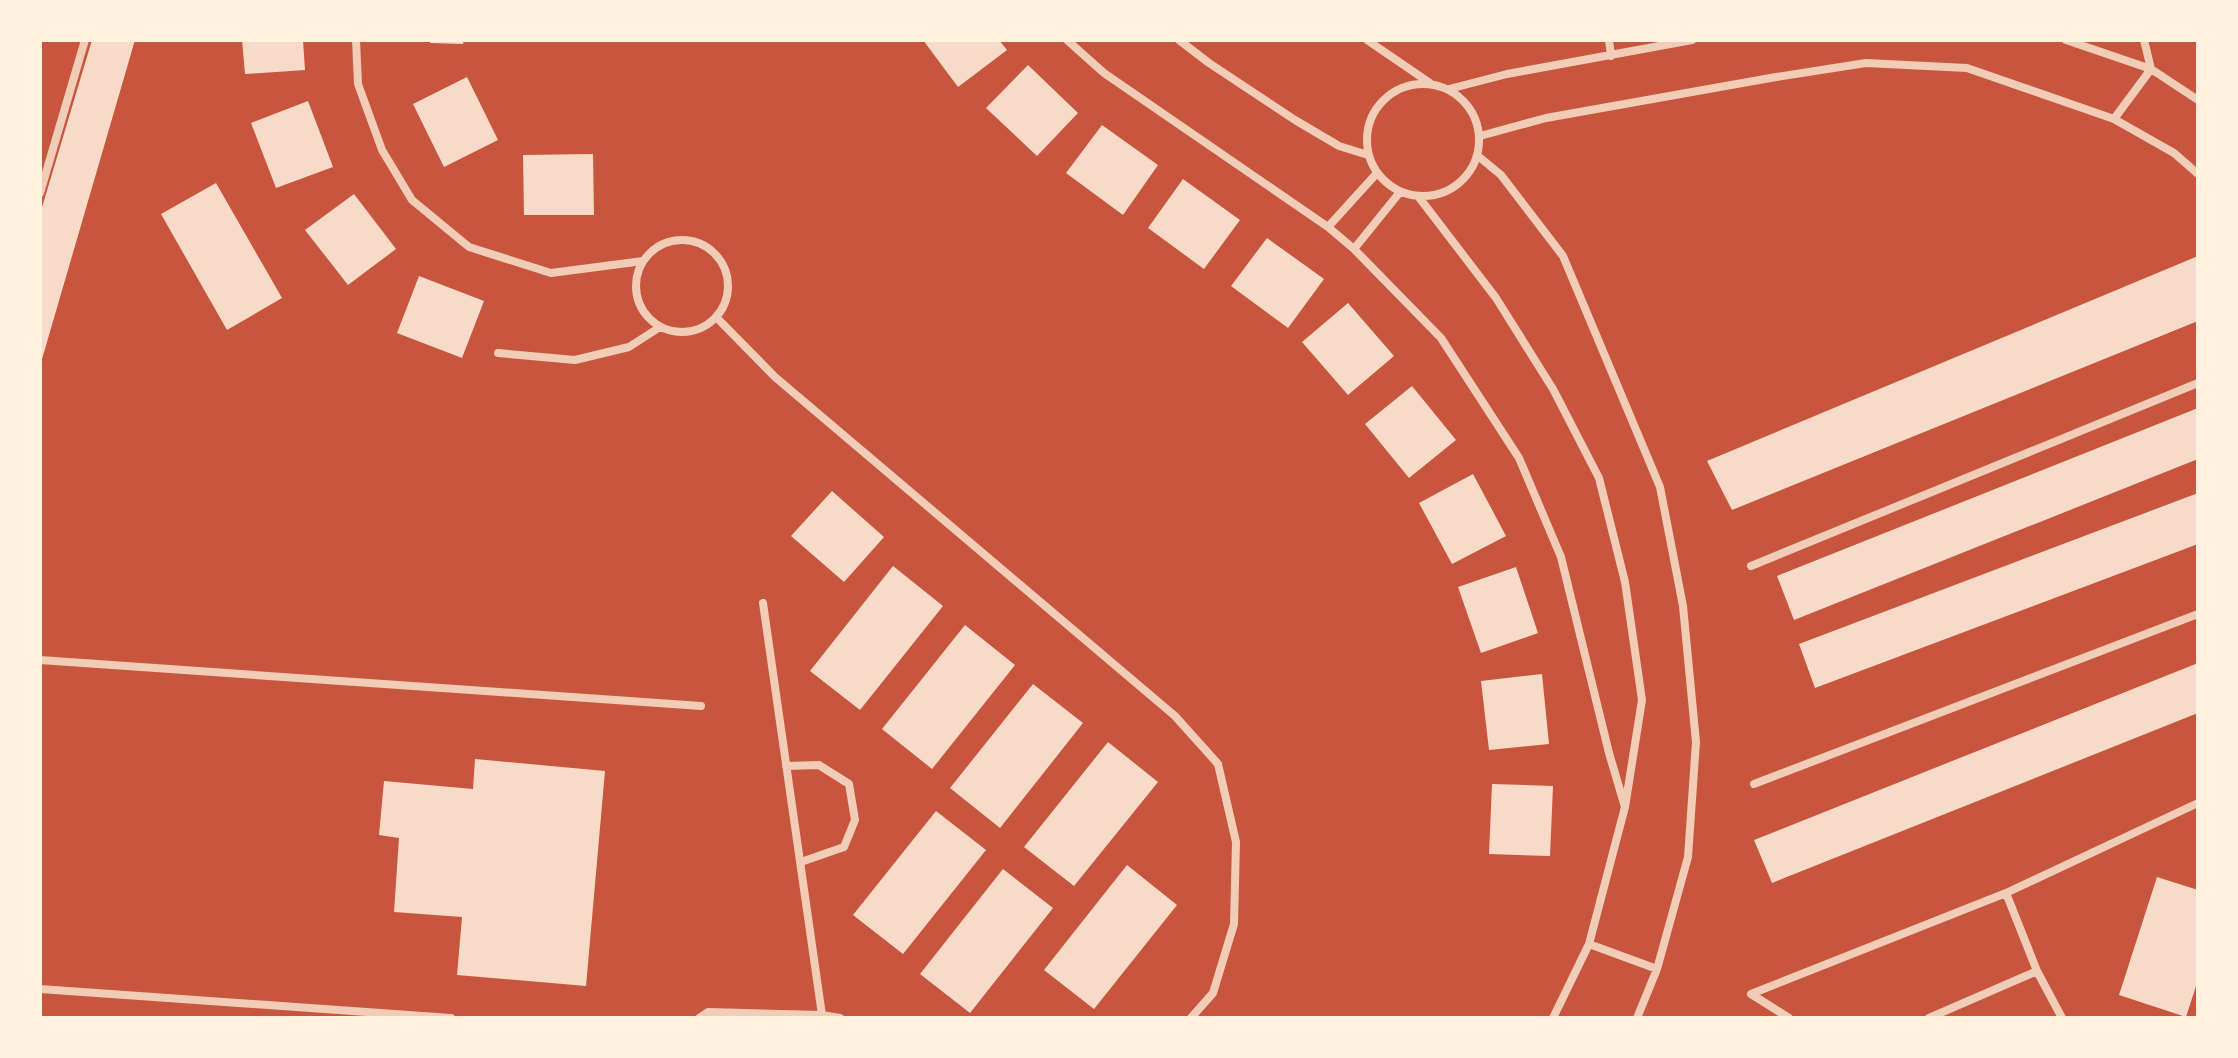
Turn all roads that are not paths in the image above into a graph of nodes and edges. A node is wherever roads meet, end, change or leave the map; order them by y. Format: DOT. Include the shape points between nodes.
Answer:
graph roads {
  1 [pos="85,40"];
  2 [pos="356,40"];
  3 [pos="1067,40"];
  4 [pos="1179,40"];
  5 [pos="1367,40"];
  6 [pos="1609,40"];
  7 [pos="1692,40"];
  8 [pos="2066,40"];
  9 [pos="2144,40"];
  10 [pos="1611,56"];
  11 [pos="2151,69"];
  12 [pos="1431,83"];
  13 [pos="1449,89"];
  14 [pos="2198,100"];
  15 [pos="2114,119"];
  16 [pos="1480,136"];
  17 [pos="1368,155"];
  18 [pos="1478,156"];
  19 [pos="1377,173"];
  20 [pos="2198,174"];
  21 [pos="1400,192"];
  22 [pos="40,193"];
  23 [pos="1418,196"];
  24 [pos="1328,227"];
  25 [pos="1354,249"];
  26 [pos="643,261"];
  27 [pos="717,318"];
  28 [pos="660,327"];
  29 [pos="498,353"];
  30 [pos="2198,383"];
  31 [pos="1751,566"];
  32 [pos="763,603"];
  33 [pos="2198,614"];
  34 [pos="40,660"];
  35 [pos="701,706"];
  36 [pos="786,766"];
  37 [pos="1754,784"];
  38 [pos="2198,803"];
  39 [pos="1625,807"];
  40 [pos="801,862"];
  41 [pos="2006,893"];
  42 [pos="1589,944"];
  43 [pos="1657,969"];
  44 [pos="2037,971"];
  45 [pos="40,989"];
  46 [pos="822,1015"];
  47 [pos="451,1018"];
  48 [pos="699,1018"];
  49 [pos="840,1018"];
  50 [pos="1191,1018"];
  51 [pos="1553,1018"];
  52 [pos="1637,1018"];
  53 [pos="1789,1018"];
  54 [pos="1929,1018"];
  55 [pos="2062,1018"];
  1 -- 22 [label="street"];
  2 -- 26 [label="street" via="358,84 382,150 412,200 469,247 551,273"];
  3 -- 24 [label="street" via="1104,73"];
  4 -- 17 [label="street" via="1295,120 1339,146"];
  5 -- 12 [label="street"];
  6 -- 10 [label="street"];
  7 -- 10 [label="street"];
  8 -- 11 [label="street"];
  9 -- 11 [label="street"];
  10 -- 13 [label="street"];
  11 -- 14 [label="street"];
  11 -- 15 [label="street"];
  12 -- 13 [label="street"];
  12 -- 17 [label="street" via="1394,90 1380,102 1370,118"];
  13 -- 16 [label="street" via="1465,101"];
  15 -- 16 [label="street" via="1967,68 1866,63 1546,118"];
  15 -- 20 [label="street" via="2174,153"];
  16 -- 18 [label="street"];
  17 -- 19 [label="street"];
  18 -- 23 [label="street" via="1456,186"];
  18 -- 43 [label="street" via="1501,175 1563,256 1660,487 1683,606 1696,742 1688,857"];
  19 -- 21 [label="street"];
  19 -- 24 [label="street"];
  21 -- 23 [label="street"];
  21 -- 25 [label="street"];
  23 -- 39 [label="street" via="1496,298 1553,389 1599,478 1625,582 1642,700"];
  24 -- 25 [label="street"];
  25 -- 39 [label="street" via="1441,338 1519,458 1561,557"];
  26 -- 27 [label="street" via="667,242 698,242 711,249 728,274 729,290"];
  26 -- 28 [label="street" via="636,290 648,318"];
  27 -- 28 [label="street" via="690,332"];
  27 -- 50 [label="street" via="775,377 1175,716 1218,764 1236,842 1234,924 1213,993"];
  28 -- 29 [label="street" via="629,347 575,360"];
  30 -- 31 [label="street"];
  32 -- 36 [label="street"];
  33 -- 37 [label="street"];
  34 -- 35 [label="street"];
  36 -- 40 [label="street"];
  36 -- 40 [label="street" via="819,765 849,784 855,820 844,847"];
  38 -- 41 [label="street"];
  39 -- 42 [label="street"];
  40 -- 46 [label="street"];
  41 -- 44 [label="street"];
  41 -- 53 [label="street" via="1751,994"];
  42 -- 43 [label="street"];
  42 -- 51 [label="street"];
  43 -- 52 [label="street"];
  44 -- 54 [label="street"];
  44 -- 55 [label="street"];
  45 -- 47 [label="street"];
  46 -- 48 [label="street" via="708,1012"];
  46 -- 49 [label="street"];
}
